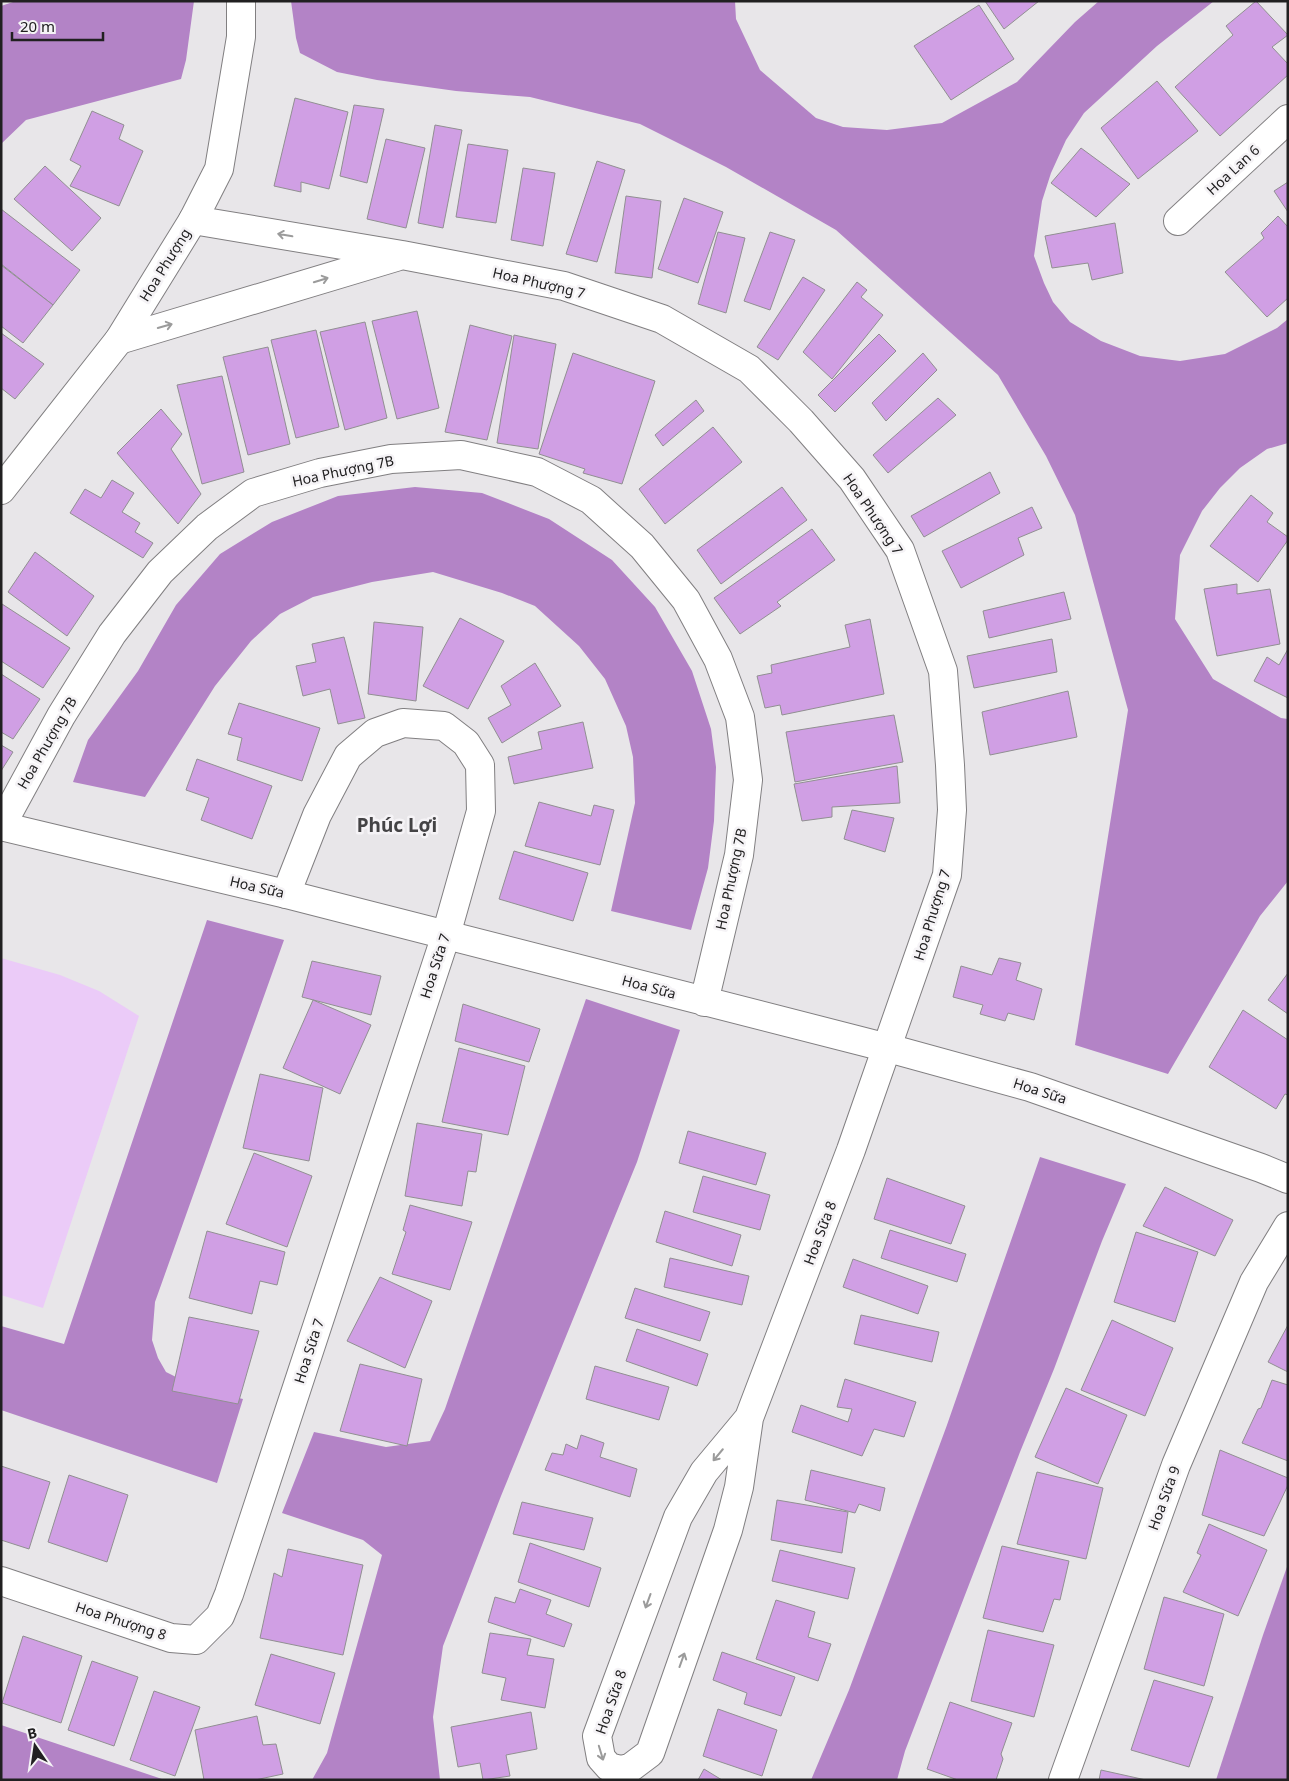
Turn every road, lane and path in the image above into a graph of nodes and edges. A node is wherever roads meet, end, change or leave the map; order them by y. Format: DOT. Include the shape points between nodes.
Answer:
graph roads {
  1 [pos="241,1"];
  2 [pos="1288,120"];
  3 [pos="193,220"];
  4 [pos="1178,221"];
  5 [pos="402,255"];
  6 [pos="118,340"];
  7 [pos="1,490"];
  8 [pos="1,826"];
  9 [pos="286,894"];
  10 [pos="446,935"];
  11 [pos="704,1002"];
  12 [pos="888,1048"];
  13 [pos="1288,1179"];
  14 [pos="1288,1226"];
  15 [pos="749,1418"];
  16 [pos="273,1460"];
  17 [pos="1,1580"];
  18 [pos="1063,1780"];
  1 -- 3 [label="street, Hoa Phượng" via="241,37 219,169"];
  2 -- 4 [label="street, Hoa Lan 6"];
  5 -- 3 [label="street, Hoa Phượng 7, one-way"];
  3 -- 6 [label="street, Hoa Phượng"];
  6 -- 5 [label="street, Hoa Phượng 7, one-way"];
  5 -- 12 [label="street, Hoa Phượng 7" via="564,286 662,319 749,369 852,479 900,550 943,671 952,810 947,875"];
  6 -- 7 [label="street, Hoa Phượng"];
  8 -- 9 [label="street, Hoa Sữa"];
  8 -- 11 [label="street, Hoa Phượng 7B" via="61,716 112,634 160,572 207,527 253,493 320,473 391,459 461,455 537,472 591,500 642,546 686,600 718,659 740,717 748,780 739,854"];
  9 -- 10 [label="street, Hoa Sữa"];
  9 -- 10 [label="street, Hoa Sữa 7" via="317,815 348,756 375,733 403,723 444,726 466,743 480,765 481,811"];
  10 -- 11 [label="street, Hoa Sữa"];
  10 -- 16 [label="street, Hoa Sữa 7"];
  11 -- 12 [label="street, Hoa Sữa"];
  12 -- 13 [label="street, Hoa Sữa" via="1030,1087"];
  12 -- 15 [label="street, Hoa Sữa 8"];
  14 -- 18 [label="street, Hoa Sữa 9" via="1254,1282 1176,1465"];
  15 -- 15 [label="street, Hoa Sữa 8, one-way" via="704,1472 678,1517 597,1736 601,1758 608,1767 630,1768 650,1753 728,1530 739,1487"];
  16 -- 17 [label="street, Hoa Phượng 8" via="220,1616 196,1640 171,1638"];
}
